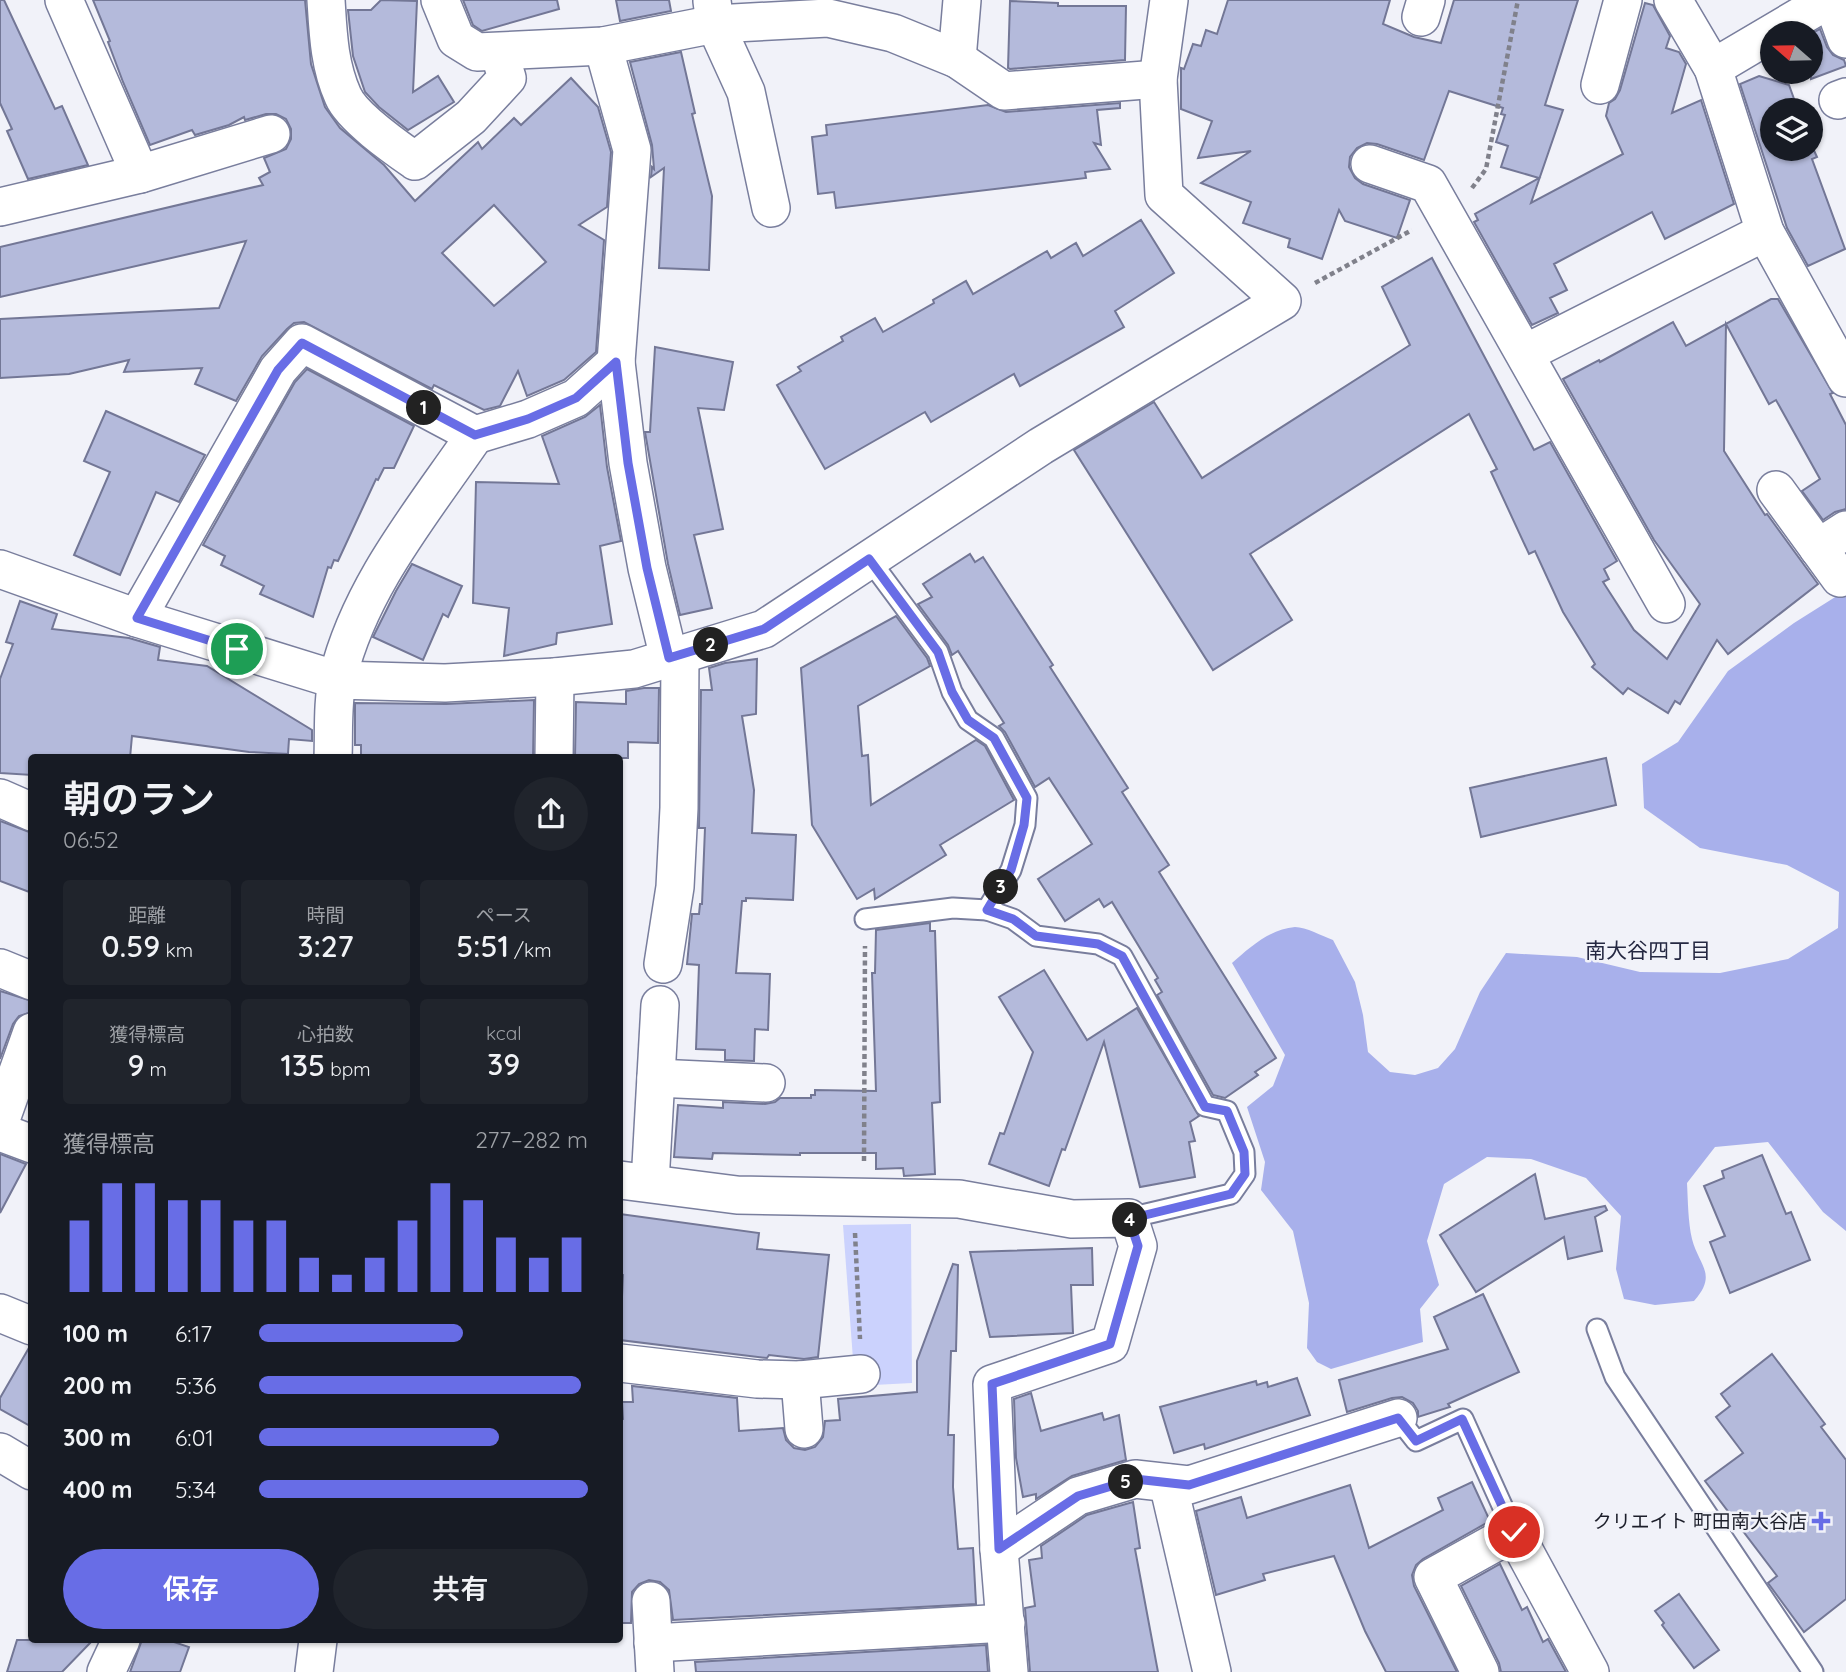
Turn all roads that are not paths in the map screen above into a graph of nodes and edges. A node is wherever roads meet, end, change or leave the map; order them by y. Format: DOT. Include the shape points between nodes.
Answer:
graph roads {
  1 [pos="64,0"];
  2 [pos="326,0"];
  3 [pos="440,0"];
  4 [pos="962,0"];
  5 [pos="1170,0"];
  6 [pos="1623,0"];
  7 [pos="1674,0"];
  8 [pos="1830,0"];
  9 [pos="714,12"];
  10 [pos="1846,39"];
  11 [pos="603,46"];
  12 [pos="499,52"];
  13 [pos="957,59"];
  14 [pos="1713,68"];
  15 [pos="1158,79"];
  16 [pos="1600,85"];
  17 [pos="271,134"];
  18 [pos="1370,164"];
  19 [pos="141,174"];
  20 [pos="0,207"];
  21 [pos="771,208"];
  22 [pos="1765,232"];
  23 [pos="1526,353"];
  24 [pos="616,362"];
  25 [pos="1846,379"];
  26 [pos="475,435"];
  27 [pos="1776,490"];
  28 [pos="1832,539"];
  29 [pos="869,559"];
  30 [pos="0,569"];
  31 [pos="1840,578"];
  32 [pos="1666,604"];
  33 [pos="137,618"];
  34 [pos="675,656"];
  35 [pos="555,677"];
  36 [pos="337,680"];
  37 [pos="333,754"];
  38 [pos="554,754"];
  39 [pos="0,798"];
  40 [pos="28,810"];
  41 [pos="987,910"];
  42 [pos="866,919"];
  43 [pos="663,964"];
  44 [pos="0,968"];
  45 [pos="28,979"];
  46 [pos="660,1005"];
  47 [pos="28,1043"];
  48 [pos="656,1078"];
  49 [pos="766,1083"];
  50 [pos="0,1122"];
  51 [pos="0,1132"];
  52 [pos="28,1142"];
  53 [pos="635,1182"];
  54 [pos="1129,1219"];
  55 [pos="0,1313"];
  56 [pos="28,1324"];
  57 [pos="1597,1329"];
  58 [pos="623,1363"];
  59 [pos="861,1374"];
  60 [pos="800,1380"];
  61 [pos="1398,1418"];
  62 [pos="804,1429"];
  63 [pos="0,1452"];
  64 [pos="28,1469"];
  65 [pos="1168,1483"];
  66 [pos="1514,1532"];
  67 [pos="999,1549"];
  68 [pos="651,1601"];
  69 [pos="1006,1623"];
  70 [pos="120,1643"];
  71 [pos="318,1643"];
  72 [pos="654,1658"];
  73 [pos="106,1672"];
  74 [pos="314,1672"];
  75 [pos="1009,1672"];
  76 [pos="1212,1672"];
  77 [pos="1480,1672"];
  78 [pos="1590,1672"];
  79 [pos="1814,1672"];
  1 -- 19 [label="street"];
  2 -- 12 [label="street" via="329,51 343,98 376,134 415,161 471,117 507,78"];
  3 -- 12 [label="street" via="456,40 477,52"];
  4 -- 13 [label="street"];
  5 -- 15 [label="street"];
  6 -- 16 [label="street"];
  7 -- 14 [label="street"];
  8 -- 10 [label="street"];
  8 -- 14 [label="street"];
  9 -- 11 [label="street"];
  9 -- 13 [label="street" via="828,18 893,33"];
  9 -- 21 [label="street" via="746,92"];
  11 -- 12 [label="street"];
  11 -- 24 [label="street" via="632,150"];
  13 -- 15 [label="street" via="1004,91"];
  14 -- 22 [label="street"];
  15 -- 29 [label="street" via="1164,195 1282,301 1041,446"];
  17 -- 19 [label="street"];
  18 -- 23 [label="street" via="1428,184"];
  19 -- 20 [label="street"];
  22 -- 23 [label="street"];
  22 -- 25 [label="street"];
  23 -- 32 [label="street"];
  24 -- 26 [label="street" via="576,398"];
  24 -- 34 [label="street" via="647,568"];
  26 -- 33 [label="street" via="302,343 278,370"];
  26 -- 36 [label="street" via="384,567 353,630"];
  27 -- 28 [label="street"];
  28 -- 31 [label="street"];
  29 -- 34 [label="street" via="764,629"];
  29 -- 41 [label="lane" via="938,652 968,720 994,738 1027,798 1011,870"];
  30 -- 33 [label="street"];
  33 -- 36 [label="street"];
  34 -- 35 [label="street" via="634,669"];
  34 -- 43 [label="street" via="679,808 675,887"];
  35 -- 36 [label="street"];
  35 -- 38 [label="street"];
  36 -- 37 [label="street"];
  39 -- 40 [label="street"];
  41 -- 42 [label="lane" via="953,908"];
  41 -- 54 [label="lane" via="1013,919 1036,936 1098,944 1122,956 1205,1107 1227,1111 1244,1152 1245,1174 1231,1194"];
  44 -- 45 [label="street"];
  46 -- 48 [label="street"];
  47 -- 50 [label="street"];
  48 -- 49 [label="street"];
  48 -- 53 [label="street"];
  51 -- 52 [label="street"];
  53 -- 54 [label="street" via="737,1195 959,1199 1072,1219"];
  54 -- 67 [label="street" via="1138,1246 1110,1344 992,1384"];
  55 -- 56 [label="street"];
  57 -- 79 [label="lane" via="1615,1377"];
  58 -- 60 [label="street"];
  59 -- 60 [label="street"];
  60 -- 62 [label="street"];
  61 -- 65 [label="street" via="1189,1485"];
  61 -- 66 [label="lane" via="1416,1441 1462,1419"];
  63 -- 64 [label="street"];
  65 -- 67 [label="street" via="1135,1479 1078,1496"];
  65 -- 76 [label="street"];
  66 -- 77 [label="street" via="1433,1577"];
  66 -- 78 [label="street"];
  67 -- 69 [label="street"];
  68 -- 72 [label="street"];
  69 -- 72 [label="street" via="788,1623"];
  69 -- 75 [label="street"];
  70 -- 73 [label="street"];
  71 -- 74 [label="street"];
}
